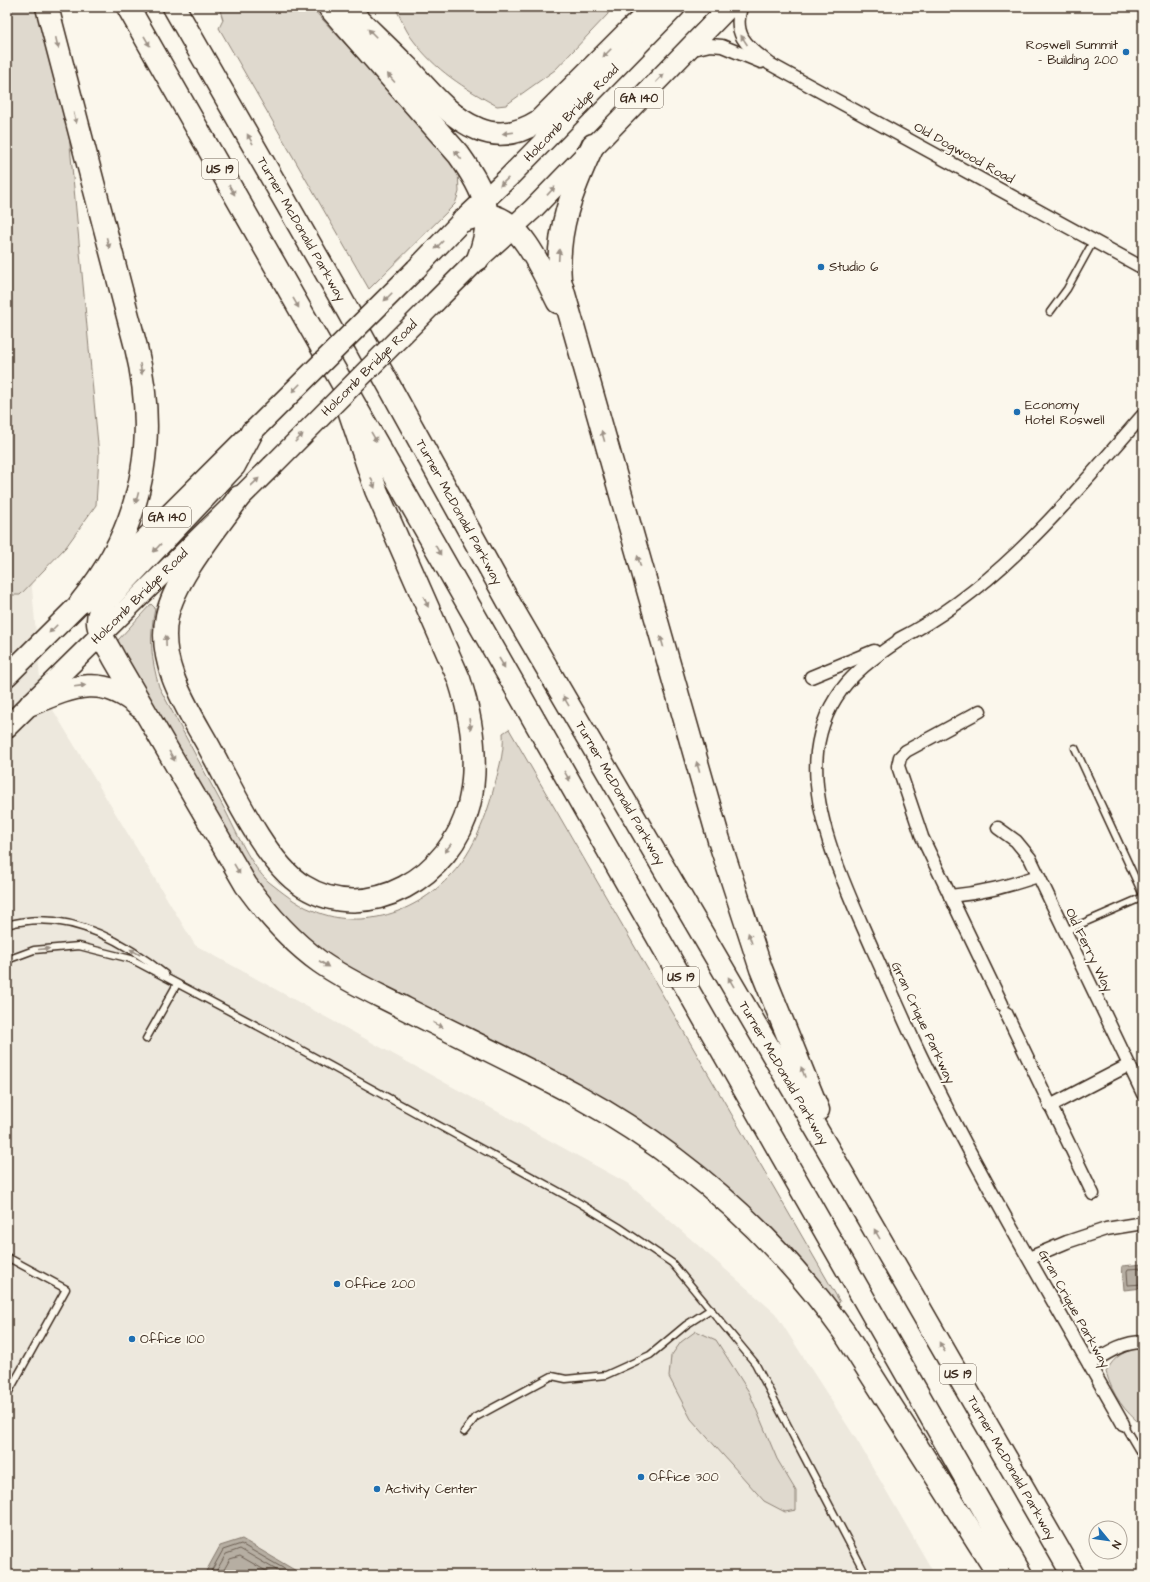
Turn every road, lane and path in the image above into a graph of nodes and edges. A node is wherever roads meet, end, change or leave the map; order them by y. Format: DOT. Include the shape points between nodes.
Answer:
graph roads {
  1 [pos="47,7"];
  2 [pos="128,7"];
  3 [pos="174,7"];
  4 [pos="329,7"];
  5 [pos="346,7"];
  6 [pos="630,7"];
  7 [pos="655,7"];
  8 [pos="675,7"];
  9 [pos="729,7"];
  10 [pos="741,7"];
  11 [pos="629,30"];
  12 [pos="686,51"];
  13 [pos="770,64"];
  14 [pos="593,145"];
  15 [pos="486,208"];
  16 [pos="462,221"];
  17 [pos="514,229"];
  18 [pos="1094,240"];
  19 [pos="478,259"];
  20 [pos="1143,268"];
  21 [pos="1050,312"];
  22 [pos="574,334"];
  23 [pos="341,379"];
  24 [pos="1143,416"];
  25 [pos="252,432"];
  26 [pos="239,497"];
  27 [pos="81,602"];
  28 [pos="101,634"];
  29 [pos="906,636"];
  30 [pos="7,676"];
  31 [pos="811,677"];
  32 [pos="31,704"];
  33 [pos="980,711"];
  34 [pos="153,722"];
  35 [pos="7,727"];
  36 [pos="1075,748"];
  37 [pos="998,828"];
  38 [pos="1038,876"];
  39 [pos="950,896"];
  40 [pos="1143,896"];
  41 [pos="7,925"];
  42 [pos="1065,931"];
  43 [pos="7,960"];
  44 [pos="177,984"];
  45 [pos="146,1039"];
  46 [pos="1129,1065"];
  47 [pos="1143,1094"];
  48 [pos="1050,1106"];
  49 [pos="842,1173"];
  50 [pos="1093,1194"];
  51 [pos="1143,1223"];
  52 [pos="7,1257"];
  53 [pos="1029,1258"];
  54 [pos="711,1309"];
  55 [pos="1143,1342"];
  56 [pos="1089,1364"];
  57 [pos="7,1395"];
  58 [pos="1123,1424"];
  59 [pos="464,1432"];
  60 [pos="1143,1458"];
  61 [pos="866,1575"];
  62 [pos="999,1575"];
  63 [pos="1021,1575"];
  64 [pos="1073,1575"];
  1 -- 27 [label="highway, one-way" via="136,347 147,412 146,453 135,506 117,550"];
  2 -- 23 [label="highway, US 19, one-way"];
  49 -- 3 [label="highway, Turner McDonald Parkway / US 19, one-way" via="512,608 339,295"];
  15 -- 4 [label="highway, one-way" via="477,181 459,154"];
  11 -- 5 [label="highway, one-way" via="539,121 514,132 493,134 478,130 454,114"];
  6 -- 11 [label="highway"];
  7 -- 11 [label="highway"];
  8 -- 15 [label="main road, Holcomb Bridge Road / GA 140, one-way"];
  9 -- 12 [label="main road, Holcomb Bridge Road / GA 140"];
  13 -- 10 [label="street, Old Dogwood Road, one-way" via="741,37 738,22"];
  12 -- 13 [label="street, Old Dogwood Road" via="710,45 722,46"];
  14 -- 12 [label="main road, Holcomb Bridge Road / GA 140, one-way"];
  13 -- 18 [label="street, Old Dogwood Road"];
  17 -- 14 [label="main road, Holcomb Bridge Road / GA 140, one-way"];
  22 -- 14 [label="highway, one-way" via="560,280 558,257 566,211 574,186"];
  15 -- 16 [label="highway"];
  15 -- 17 [label="highway"];
  15 -- 19 [label="highway" via="486,233"];
  16 -- 25 [label="main road, GA 140, one-way, bridge"];
  17 -- 19 [label="main road, Holcomb Bridge Road / GA 140"];
  17 -- 22 [label="highway" via="530,248"];
  18 -- 20 [label="street, Old Dogwood Road"];
  18 -- 21 [label="lane" via="1067,289"];
  26 -- 19 [label="main road, Holcomb Bridge Road / GA 140, one-way, bridge"];
  49 -- 22 [label="highway, one-way" via="747,928"];
  23 -- 26 [label="highway, one-way" via="359,444 374,484 459,679 472,739 473,782 469,807 460,829 447,850 431,868 411,884 389,894 354,901 332,898 302,886 284,871 242,808 171,674 165,638 172,599 183,578"];
  23 -- 63 [label="highway, US 19, one-way"];
  24 -- 29 [label="street" via="1044,526 1005,563 957,602"];
  25 -- 27 [label="main road, GA 140"];
  25 -- 28 [label="highway, one-way" via="234,466 104,604 97,618"];
  26 -- 28 [label="main road, Holcomb Bridge Road / GA 140"];
  27 -- 30 [label="main road, GA 140, one-way"];
  28 -- 32 [label="main road, Holcomb Bridge Road / GA 140"];
  28 -- 34 [label="highway"];
  29 -- 31 [label="street"];
  29 -- 53 [label="street, Gran Crique Parkway" via="859,669 829,708 821,729 817,753 820,802 842,876 902,1017 970,1153"];
  32 -- 34 [label="highway, one-way" via="74,687 96,685 123,694 141,708"];
  32 -- 35 [label="main road, Holcomb Bridge Road / GA 140"];
  33 -- 39 [label="street" via="906,751 898,761 919,828"];
  34 -- 62 [label="highway, one-way" via="246,885 280,926 319,961 370,991 574,1094 624,1123 691,1170 768,1240 818,1296 844,1332"];
  36 -- 40 [label="lane"];
  37 -- 38 [label="street, Old Ferry Way" via="1024,848"];
  38 -- 39 [label="street" via="998,890"];
  38 -- 42 [label="street, Old Ferry Way"];
  39 -- 48 [label="street"];
  40 -- 42 [label="lane"];
  44 -- 41 [label="lane, one-way" via="144,957 116,941 76,924 42,921"];
  42 -- 46 [label="street, Old Ferry Way"];
  43 -- 44 [label="lane, one-way" via="34,950 78,946 131,959"];
  44 -- 45 [label="lane"];
  44 -- 54 [label="lane" via="265,1030 619,1227 672,1262"];
  46 -- 47 [label="street, Old Ferry Way"];
  46 -- 48 [label="street"];
  48 -- 50 [label="street"];
  64 -- 49 [label="highway, Turner McDonald Parkway / US 19, one-way"];
  51 -- 53 [label="street" via="1106,1229"];
  52 -- 57 [label="lane" via="66,1289"];
  53 -- 56 [label="street, Gran Crique Parkway"];
  54 -- 59 [label="lane" via="686,1325 650,1355 606,1375 566,1379 552,1376 476,1417"];
  54 -- 61 [label="lane" via="754,1363"];
  55 -- 56 [label="street" via="1118,1346"];
  56 -- 58 [label="street, Gran Crique Parkway"];
  58 -- 60 [label="lane"];
}
